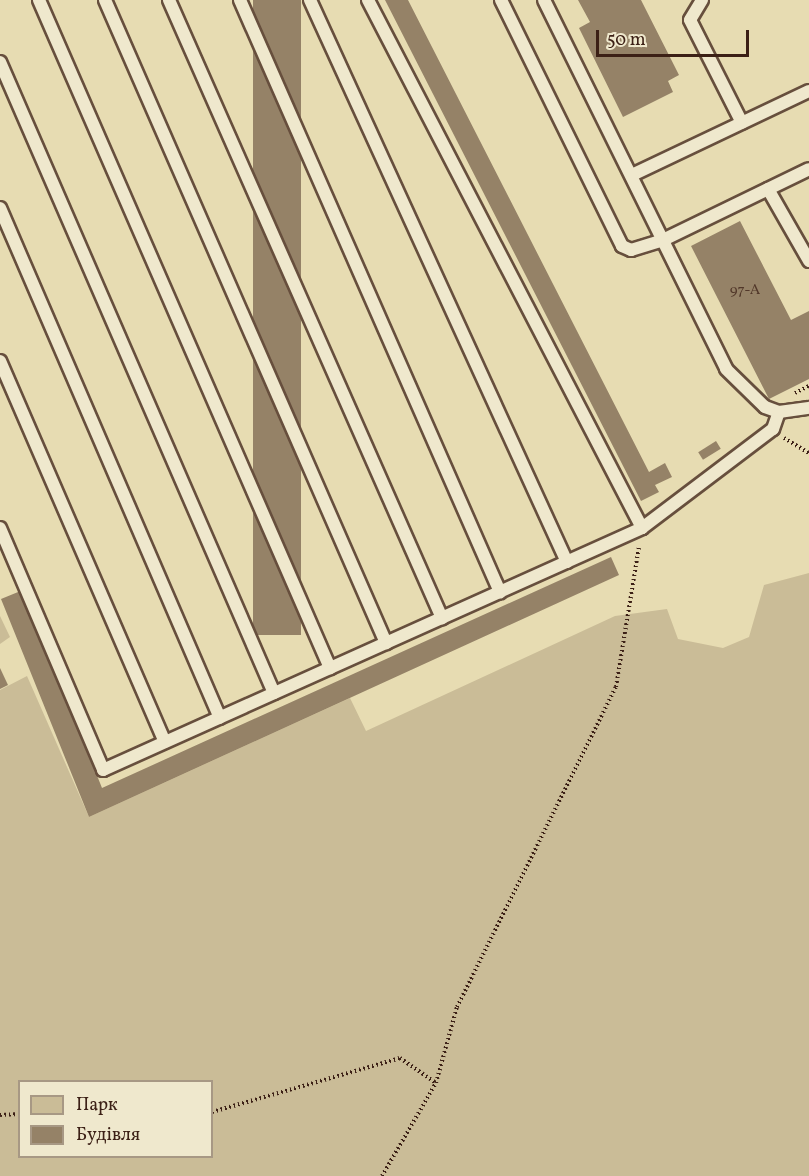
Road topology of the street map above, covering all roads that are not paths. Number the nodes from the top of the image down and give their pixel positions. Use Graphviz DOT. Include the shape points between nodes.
graph roads {
  1 [pos="39,0"];
  2 [pos="105,0"];
  3 [pos="170,0"];
  4 [pos="240,0"];
  5 [pos="310,0"];
  6 [pos="368,0"];
  7 [pos="501,0"];
  8 [pos="544,0"];
  9 [pos="702,0"];
  10 [pos="0,62"];
  11 [pos="809,91"];
  12 [pos="742,123"];
  13 [pos="809,169"];
  14 [pos="632,175"];
  15 [pos="768,189"];
  16 [pos="0,208"];
  17 [pos="663,240"];
  18 [pos="809,261"];
  19 [pos="0,361"];
  20 [pos="809,408"];
  21 [pos="779,412"];
  22 [pos="0,528"];
  23 [pos="642,528"];
  24 [pos="567,562"];
  25 [pos="500,592"];
  26 [pos="442,618"];
  27 [pos="386,643"];
  28 [pos="330,668"];
  29 [pos="274,693"];
  30 [pos="220,718"];
  31 [pos="165,742"];
  1 -- 28 [label="lane"];
  2 -- 27 [label="lane"];
  3 -- 26 [label="lane"];
  4 -- 25 [label="lane"];
  5 -- 24 [label="lane"];
  6 -- 23 [label="lane"];
  7 -- 17 [label="lane" via="622,246 631,250"];
  8 -- 14 [label="lane"];
  9 -- 12 [label="lane" via="690,20"];
  10 -- 29 [label="lane"];
  11 -- 12 [label="lane"];
  12 -- 14 [label="lane"];
  13 -- 15 [label="lane"];
  14 -- 17 [label="lane"];
  15 -- 17 [label="lane"];
  15 -- 18 [label="lane"];
  16 -- 30 [label="lane"];
  17 -- 21 [label="lane" via="726,369 765,407"];
  19 -- 31 [label="lane"];
  20 -- 21 [label="lane"];
  21 -- 23 [label="lane" via="773,429"];
  22 -- 31 [label="lane" via="103,770"];
  23 -- 24 [label="lane"];
  24 -- 25 [label="lane"];
  25 -- 26 [label="lane"];
  26 -- 27 [label="lane"];
  27 -- 28 [label="lane"];
  28 -- 29 [label="lane"];
  29 -- 30 [label="lane"];
  30 -- 31 [label="lane"];
}
